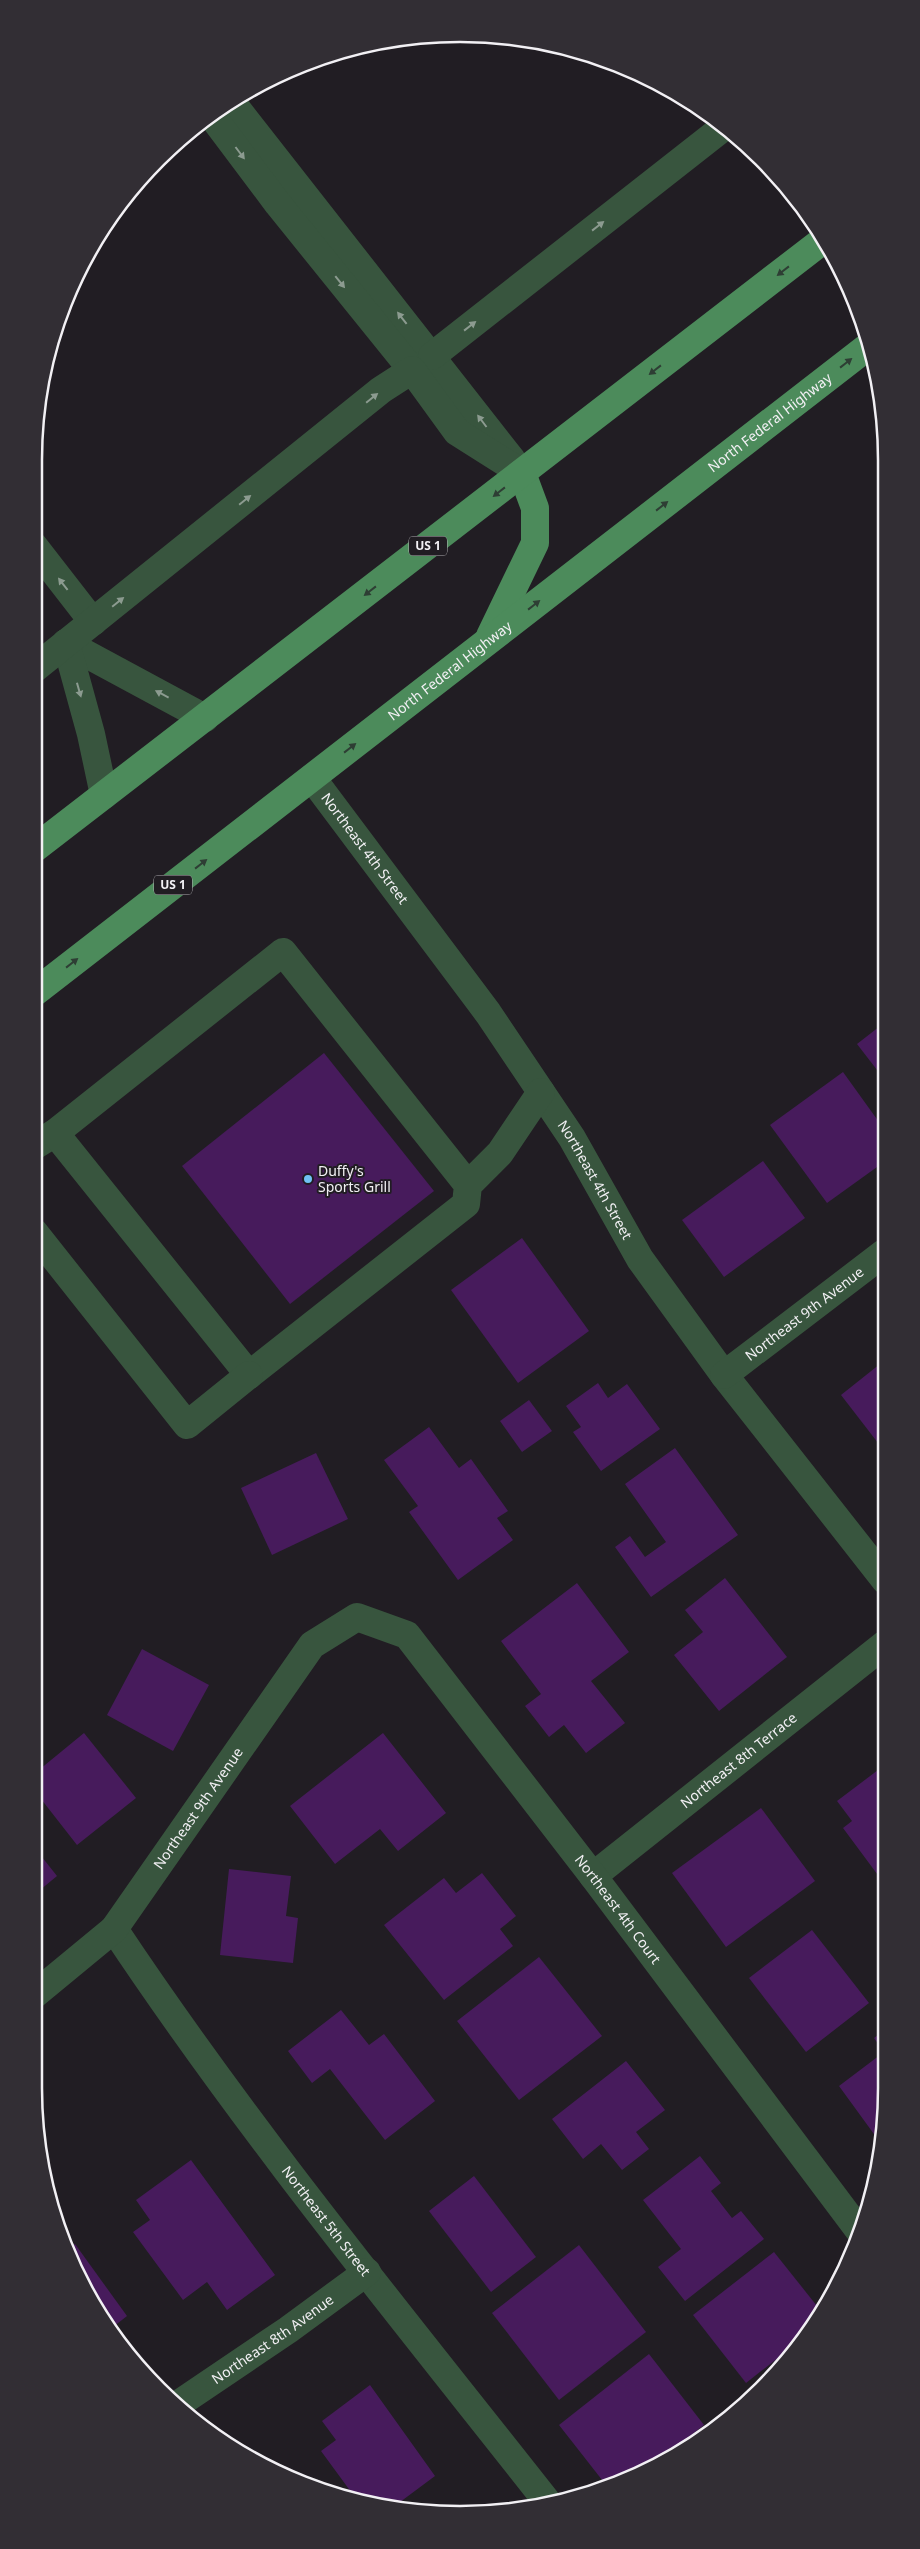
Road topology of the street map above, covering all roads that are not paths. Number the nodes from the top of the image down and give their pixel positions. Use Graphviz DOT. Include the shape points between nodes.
graph roads {
  1 [pos="235,108"];
  2 [pos="216,122"];
  3 [pos="718,132"];
  4 [pos="299,187"];
  5 [pos="278,204"];
  6 [pos="818,244"];
  7 [pos="370,298"];
  8 [pos="863,351"];
  9 [pos="422,363"];
  10 [pos="522,474"];
  11 [pos="42,556"];
  12 [pos="92,622"];
  13 [pos="487,642"];
  14 [pos="66,643"];
  15 [pos="42,662"];
  16 [pos="205,718"];
  17 [pos="312,778"];
  18 [pos="104,795"];
  19 [pos="42,844"];
  20 [pos="42,987"];
  21 [pos="541,1092"];
  22 [pos="44,1139"];
  23 [pos="468,1185"];
  24 [pos="42,1242"];
  25 [pos="878,1258"];
  26 [pos="249,1375"];
  27 [pos="724,1375"];
  28 [pos="878,1571"];
  29 [pos="357,1617"];
  30 [pos="878,1650"];
  31 [pos="593,1876"];
  32 [pos="114,1929"];
  33 [pos="42,1988"];
  34 [pos="854,2225"];
  35 [pos="367,2272"];
  36 [pos="183,2401"];
  37 [pos="544,2497"];
  1 -- 4 [label="street"];
  2 -- 5 [label="street, one-way"];
  9 -- 3 [label="street, one-way"];
  4 -- 5 [label="street"];
  4 -- 7 [label="street"];
  5 -- 7 [label="street, one-way"];
  6 -- 10 [label="main road, US 1, one-way"];
  7 -- 9 [label="street"];
  13 -- 8 [label="main road, North Federal Highway / US 1, one-way"];
  9 -- 10 [label="street" via="457,432"];
  12 -- 9 [label="street, one-way" via="374,396"];
  10 -- 13 [label="main road" via="535,508 535,543"];
  10 -- 16 [label="main road, US 1, one-way"];
  12 -- 11 [label="street, one-way"];
  12 -- 14 [label="street"];
  17 -- 13 [label="main road, North Federal Highway / US 1, one-way"];
  14 -- 15 [label="street"];
  16 -- 14 [label="street, one-way"];
  14 -- 18 [label="street, one-way" via="92,734"];
  16 -- 18 [label="main road, US 1"];
  20 -- 17 [label="main road, North Federal Highway / US 1, one-way"];
  17 -- 21 [label="street, Northeast 4th Street" via="488,1013"];
  18 -- 19 [label="main road, US 1"];
  21 -- 23 [label="street" via="500,1153"];
  21 -- 27 [label="street, Northeast 4th Street" via="572,1138 640,1259"];
  22 -- 23 [label="street" via="283,952"];
  22 -- 26 [label="street"];
  23 -- 26 [label="street" via="466,1204"];
  24 -- 26 [label="street" via="187,1425"];
  25 -- 27 [label="street, Northeast 9th Avenue"];
  27 -- 28 [label="street, Northeast 4th Street"];
  29 -- 31 [label="street, Northeast 4th Court" via="407,1634"];
  29 -- 32 [label="street, Northeast 9th Avenue" via="312,1645"];
  30 -- 31 [label="street, Northeast 8th Terrace"];
  31 -- 34 [label="street, Northeast 4th Court"];
  32 -- 33 [label="street, Northeast 9th Avenue"];
  32 -- 35 [label="street, Northeast 5th Street" via="172,2015"];
  35 -- 36 [label="street, Northeast 8th Avenue"];
  35 -- 37 [label="street, Northeast 5th Street"];
}
